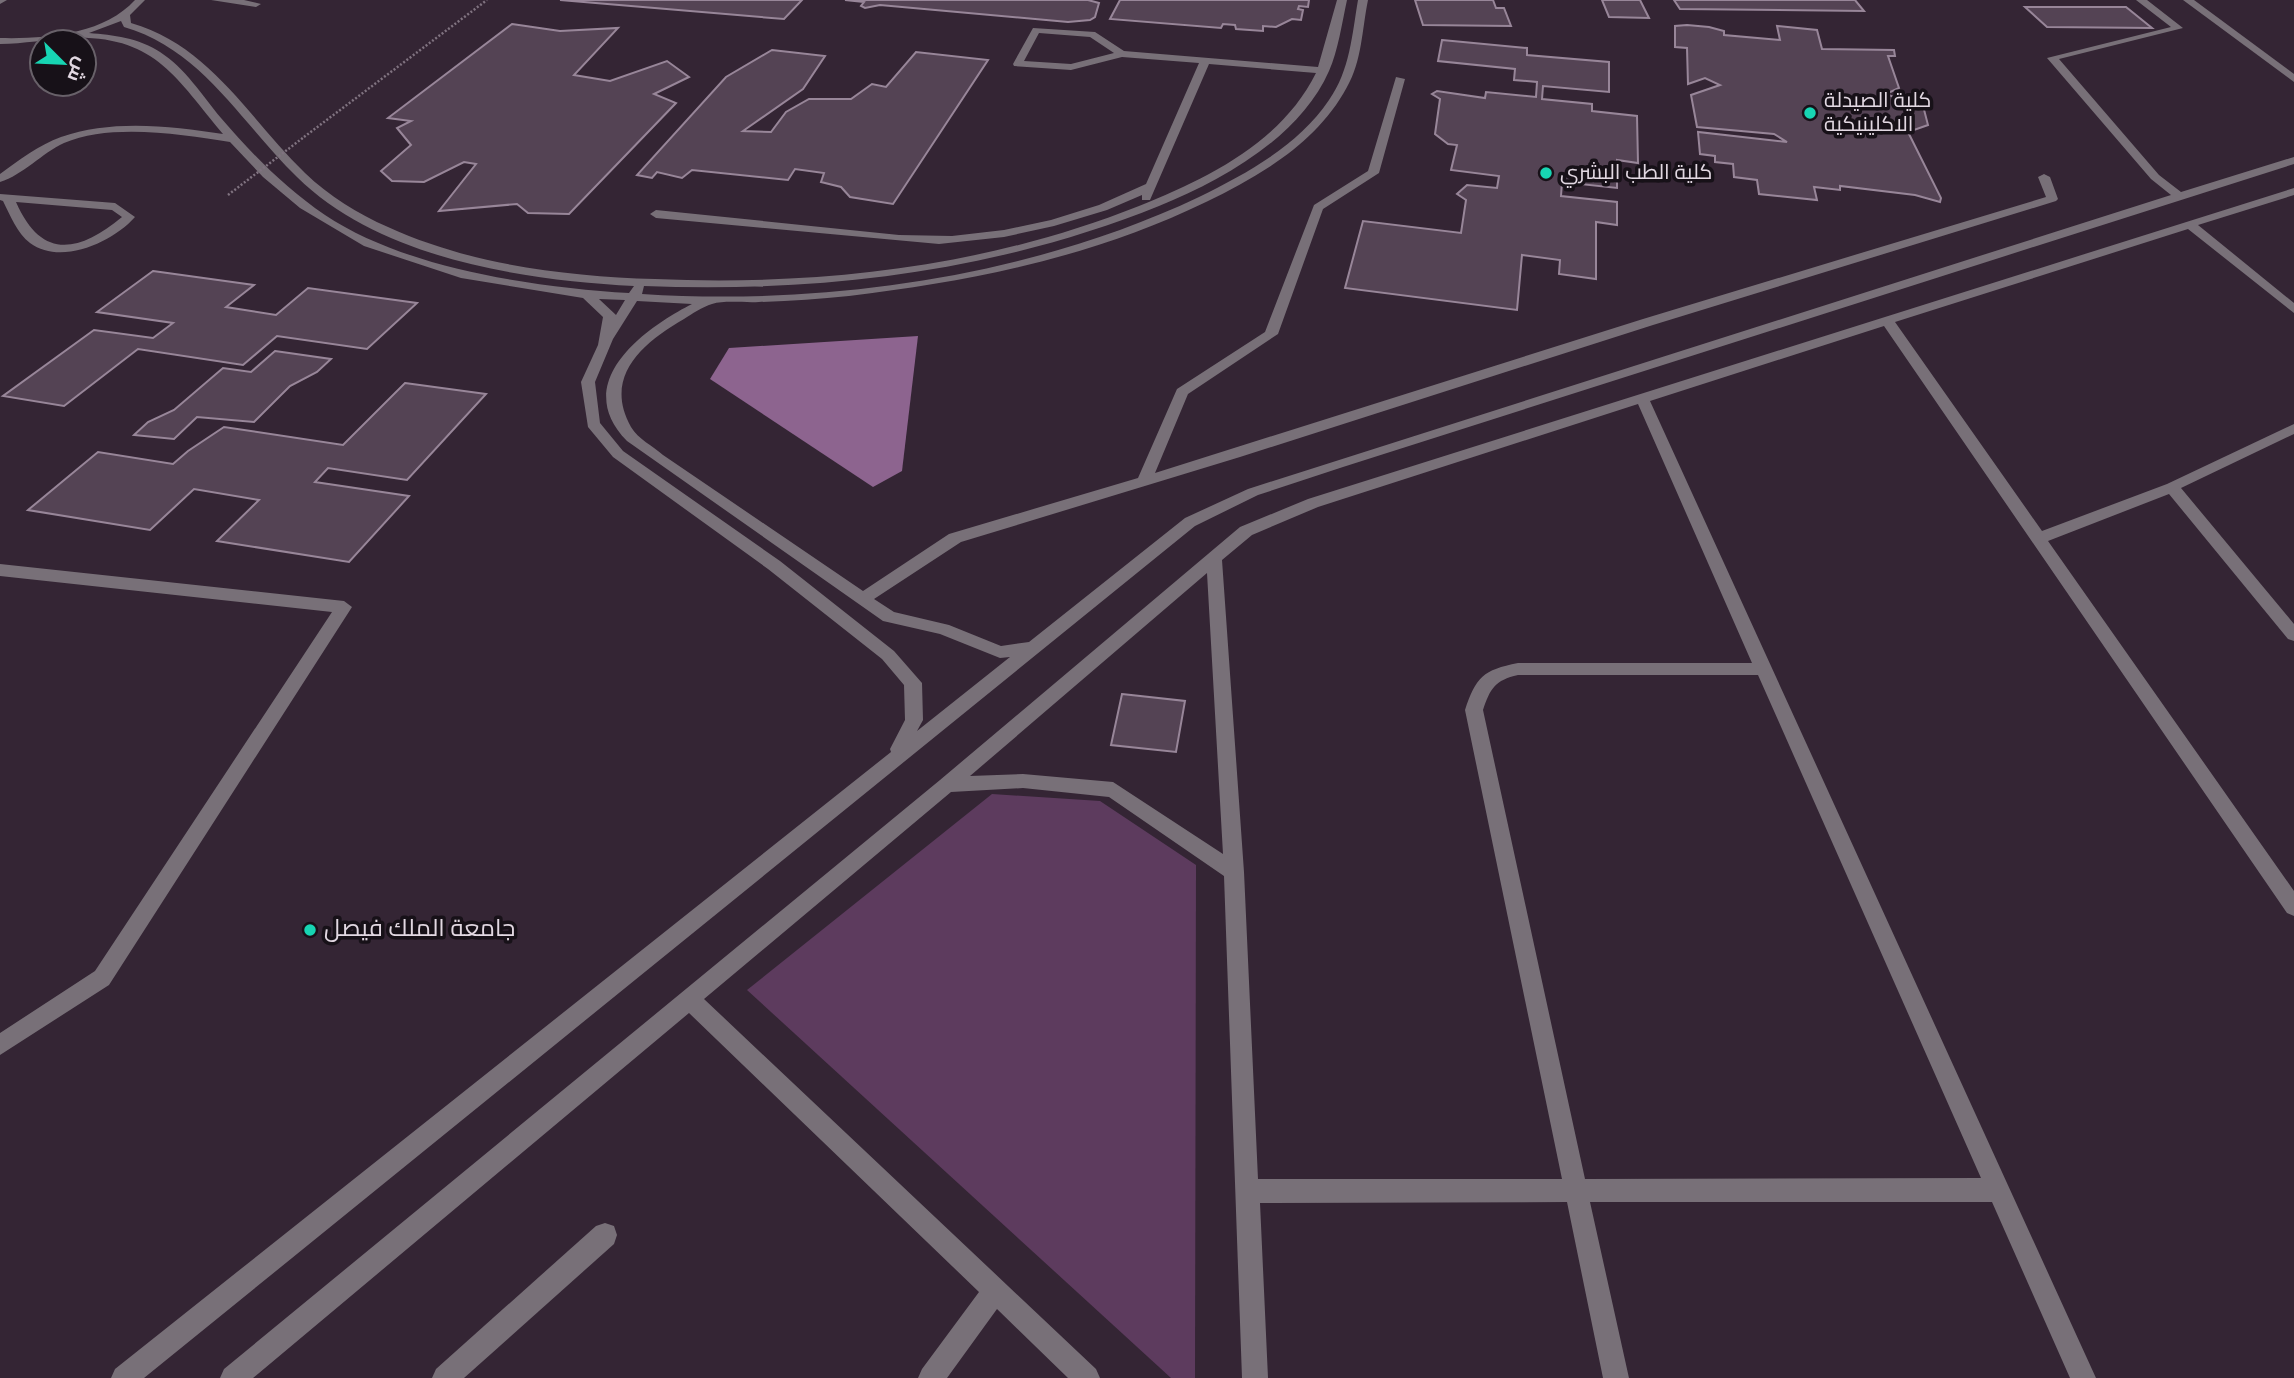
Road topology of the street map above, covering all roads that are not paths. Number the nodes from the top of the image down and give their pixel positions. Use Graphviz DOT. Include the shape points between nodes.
graph roads {
  1 [pos="140,0"];
  2 [pos="216,0"];
  3 [pos="1342,0"];
  4 [pos="1363,0"];
  5 [pos="2141,0"];
  6 [pos="2188,0"];
  7 [pos="256,4"];
  8 [pos="125,15"];
  9 [pos="94,28"];
  10 [pos="98,37"];
  11 [pos="0,41"];
  12 [pos="28,41"];
  13 [pos="28,42"];
  14 [pos="0,52"];
  15 [pos="1122,54"];
  16 [pos="1205,61"];
  17 [pos="1324,71"];
  18 [pos="1400,79"];
  19 [pos="2294,79"];
  20 [pos="234,139"];
  21 [pos="2294,160"];
  22 [pos="2044,177"];
  23 [pos="0,179"];
  24 [pos="1150,187"];
  25 [pos="2294,191"];
  26 [pos="2179,196"];
  27 [pos="4,198"];
  28 [pos="1140,211"];
  29 [pos="656,214"];
  30 [pos="2189,224"];
  31 [pos="642,282"];
  32 [pos="679,284"];
  33 [pos="584,293"];
  34 [pos="633,297"];
  35 [pos="668,299"];
  36 [pos="713,299"];
  37 [pos="2294,309"];
  38 [pos="1887,320"];
  39 [pos="606,341"];
  40 [pos="643,341"];
  41 [pos="1642,398"];
  42 [pos="2294,428"];
  43 [pos="1144,481"];
  44 [pos="2172,487"];
  45 [pos="2037,539"];
  46 [pos="1214,557"];
  47 [pos="0,570"];
  48 [pos="862,599"];
  49 [pos="2294,635"];
  50 [pos="1031,648"];
  51 [pos="1764,669"];
  52 [pos="894,758"];
  53 [pos="947,785"];
  54 [pos="1234,872"];
  55 [pos="2294,908"];
  56 [pos="689,999"];
  57 [pos="0,1045"];
  58 [pos="1576,1190"];
  59 [pos="1998,1190"];
  60 [pos="1246,1191"];
  61 [pos="605,1236"];
  62 [pos="995,1291"];
  63 [pos="124,1378"];
  64 [pos="233,1378"];
  65 [pos="445,1378"];
  66 [pos="932,1378"];
  67 [pos="1087,1378"];
  68 [pos="1255,1378"];
  69 [pos="1616,1378"];
  70 [pos="2083,1378"];
  1 -- 8 [label="street"];
  2 -- 7 [label="street"];
  3 -- 17 [label="street"];
  4 -- 36 [label="street" via="1343,87 1322,116 1264,167 1210,199 1094,246 949,279 813,297"];
  5 -- 26 [label="street" via="2178,28 2052,58 2155,177"];
  6 -- 19 [label="street"];
  8 -- 9 [label="street"];
  8 -- 31 [label="street" via="127,25 177,46 200,64 303,177 384,229 412,241 512,267"];
  10 -- 20 [label="street" via="121,39 156,54"];
  11 -- 12 [label="street"];
  13 -- 14 [label="street"];
  15 -- 15 [label="street" via="1093,34 1036,30 1018,64 1071,68"];
  15 -- 16 [label="street"];
  16 -- 17 [label="street"];
  16 -- 24 [label="street"];
  17 -- 28 [label="street" via="1273,136 1201,182"];
  18 -- 43 [label="street" via="1373,173 1318,207 1270,334 1182,392"];
  20 -- 23 [label="street" via="173,132 102,132 65,140"];
  20 -- 33 [label="street" via="304,208 368,243 442,269"];
  21 -- 26 [label="street"];
  22 -- 43 [label="street" via="2052,199"];
  24 -- 28 [label="street"];
  24 -- 29 [label="street" via="1109,207 1069,219 950,240"];
  25 -- 30 [label="street"];
  26 -- 50 [label="street" via="1253,492 1190,522"];
  27 -- 27 [label="street" via="116,207 129,217 116,230 86,245 62,249 36,243"];
  28 -- 32 [label="street" via="1010,251 868,277"];
  30 -- 37 [label="street"];
  30 -- 38 [label="street"];
  31 -- 32 [label="street"];
  31 -- 34 [label="street"];
  32 -- 35 [label="street"];
  33 -- 34 [label="street"];
  33 -- 39 [label="street" via="610,316"];
  34 -- 35 [label="street"];
  34 -- 39 [label="street"];
  35 -- 36 [label="street"];
  35 -- 40 [label="street"];
  36 -- 40 [label="street" via="670,320"];
  38 -- 41 [label="street"];
  38 -- 45 [label="street"];
  39 -- 52 [label="street" via="588,382 593,424 618,454 774,565 888,655 913,682 914,720"];
  40 -- 48 [label="street" via="621,365 612,394 626,431"];
  41 -- 46 [label="street" via="1313,503 1246,531"];
  41 -- 51 [label="street"];
  42 -- 44 [label="street"];
  43 -- 48 [label="street" via="956,538"];
  44 -- 45 [label="street"];
  44 -- 49 [label="street"];
  45 -- 55 [label="street"];
  46 -- 53 [label="street"];
  46 -- 54 [label="street"];
  47 -- 57 [label="street" via="344,607 102,978"];
  48 -- 50 [label="street" via="888,617 943,629 1000,652"];
  50 -- 52 [label="street"];
  51 -- 58 [label="street" via="1518,669 1493,674 1481,688 1474,710"];
  51 -- 59 [label="street"];
  52 -- 63 [label="street"];
  53 -- 54 [label="street" via="1023,781 1113,790"];
  53 -- 56 [label="street"];
  54 -- 60 [label="street"];
  56 -- 62 [label="street"];
  56 -- 64 [label="street"];
  58 -- 59 [label="street"];
  58 -- 60 [label="street"];
  58 -- 69 [label="street"];
  59 -- 70 [label="street"];
  60 -- 68 [label="street"];
  61 -- 65 [label="street"];
  62 -- 66 [label="street"];
  62 -- 67 [label="street"];
}
